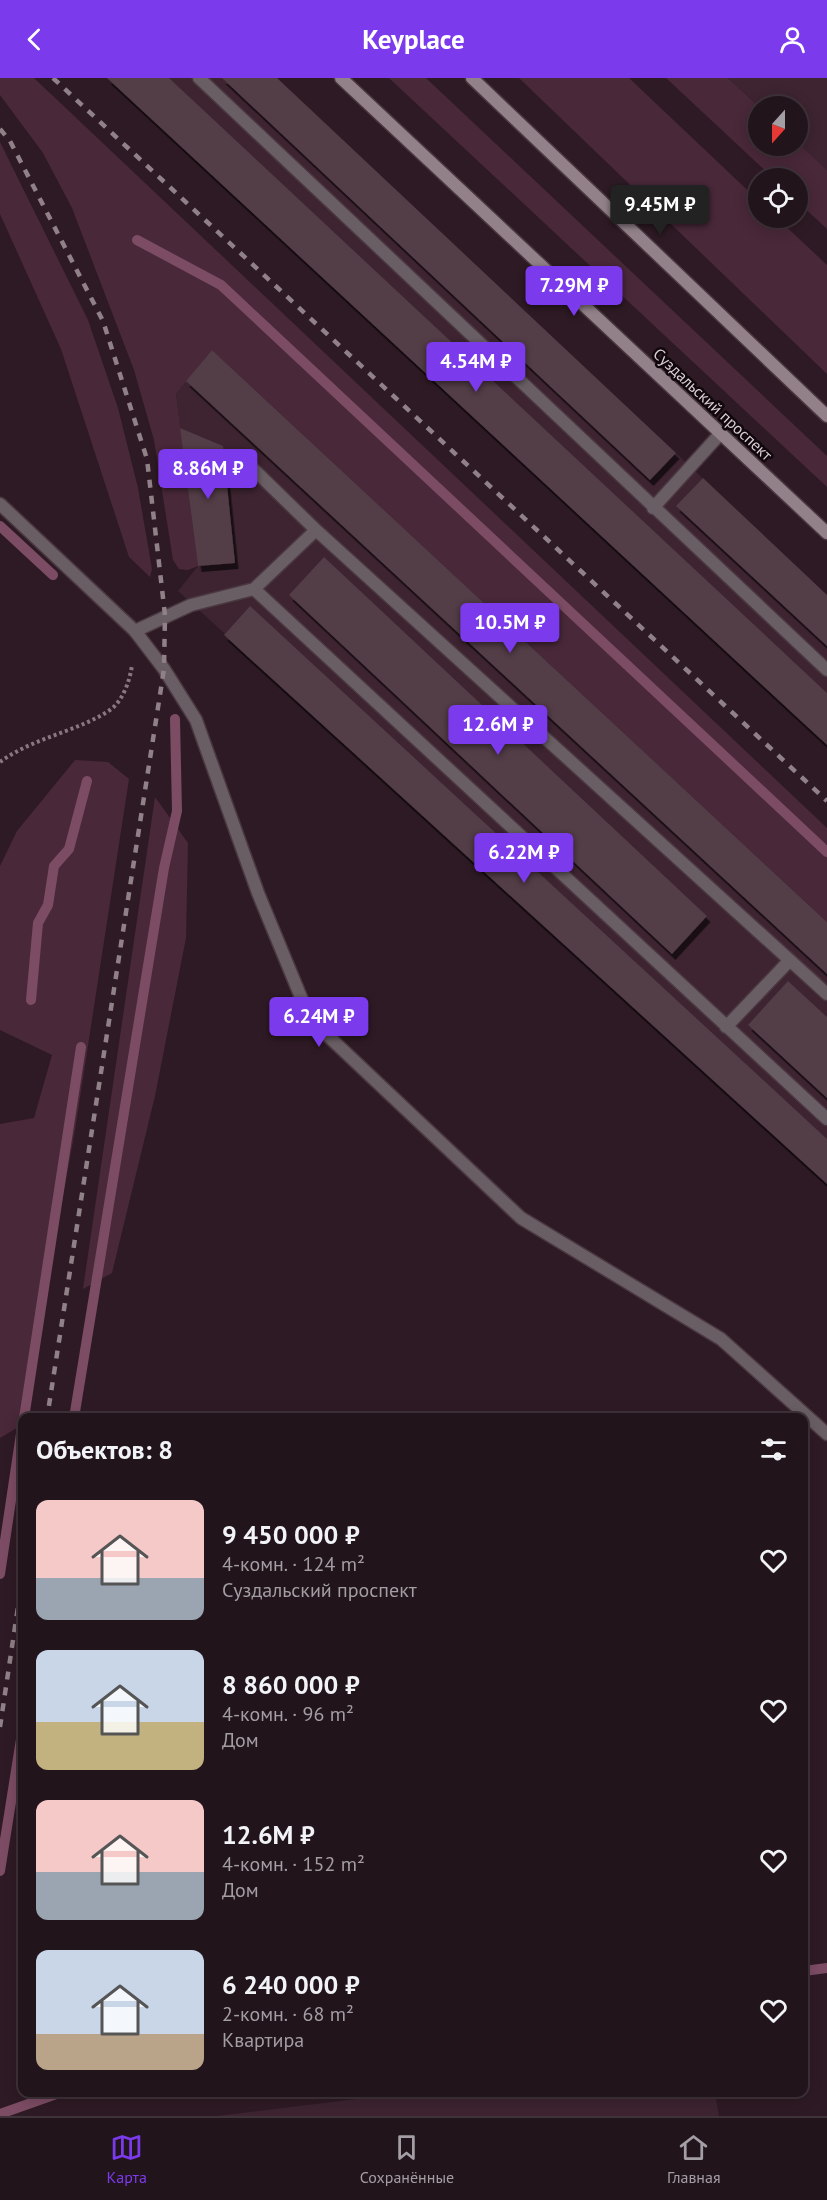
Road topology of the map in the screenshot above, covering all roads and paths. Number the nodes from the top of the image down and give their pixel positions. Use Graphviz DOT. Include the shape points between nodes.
graph roads {
  1 [pos="199,78"];
  2 [pos="341,78"];
  3 [pos="472,78"];
  4 [pos="827,416"];
  5 [pos="720,434"];
  6 [pos="242,458"];
  7 [pos="0,504"];
  8 [pos="653,508"];
  9 [pos="316,530"];
  10 [pos="827,533"];
  11 [pos="254,589"];
  12 [pos="135,632"];
  13 [pos="827,670"];
  14 [pos="0,762"];
  15 [pos="790,960"];
  16 [pos="827,994"];
  17 [pos="726,1027"];
  18 [pos="827,1119"];
  19 [pos="804,1413"];
  20 [pos="808,1417"];
  21 [pos="827,1434"];
  1 -- 8 [label="street"];
  2 -- 5 [label="main road, Суздальский проспект"];
  3 -- 4 [label="main road"];
  5 -- 8 [label="street"];
  5 -- 10 [label="main road, Суздальский проспект"];
  6 -- 9 [label="street"];
  7 -- 12 [label="street"];
  8 -- 13 [label="street"];
  9 -- 11 [label="street"];
  9 -- 15 [label="street"];
  11 -- 12 [label="street" via="191,605"];
  11 -- 17 [label="street"];
  12 -- 14 [label="path" via="130,681 111,709 19,748"];
  12 -- 19 [label="street" via="196,720 258,893 310,1019 521,1218 721,1339"];
  15 -- 16 [label="street"];
  15 -- 17 [label="street"];
  17 -- 18 [label="street"];
  20 -- 21 [label="street"];
}
